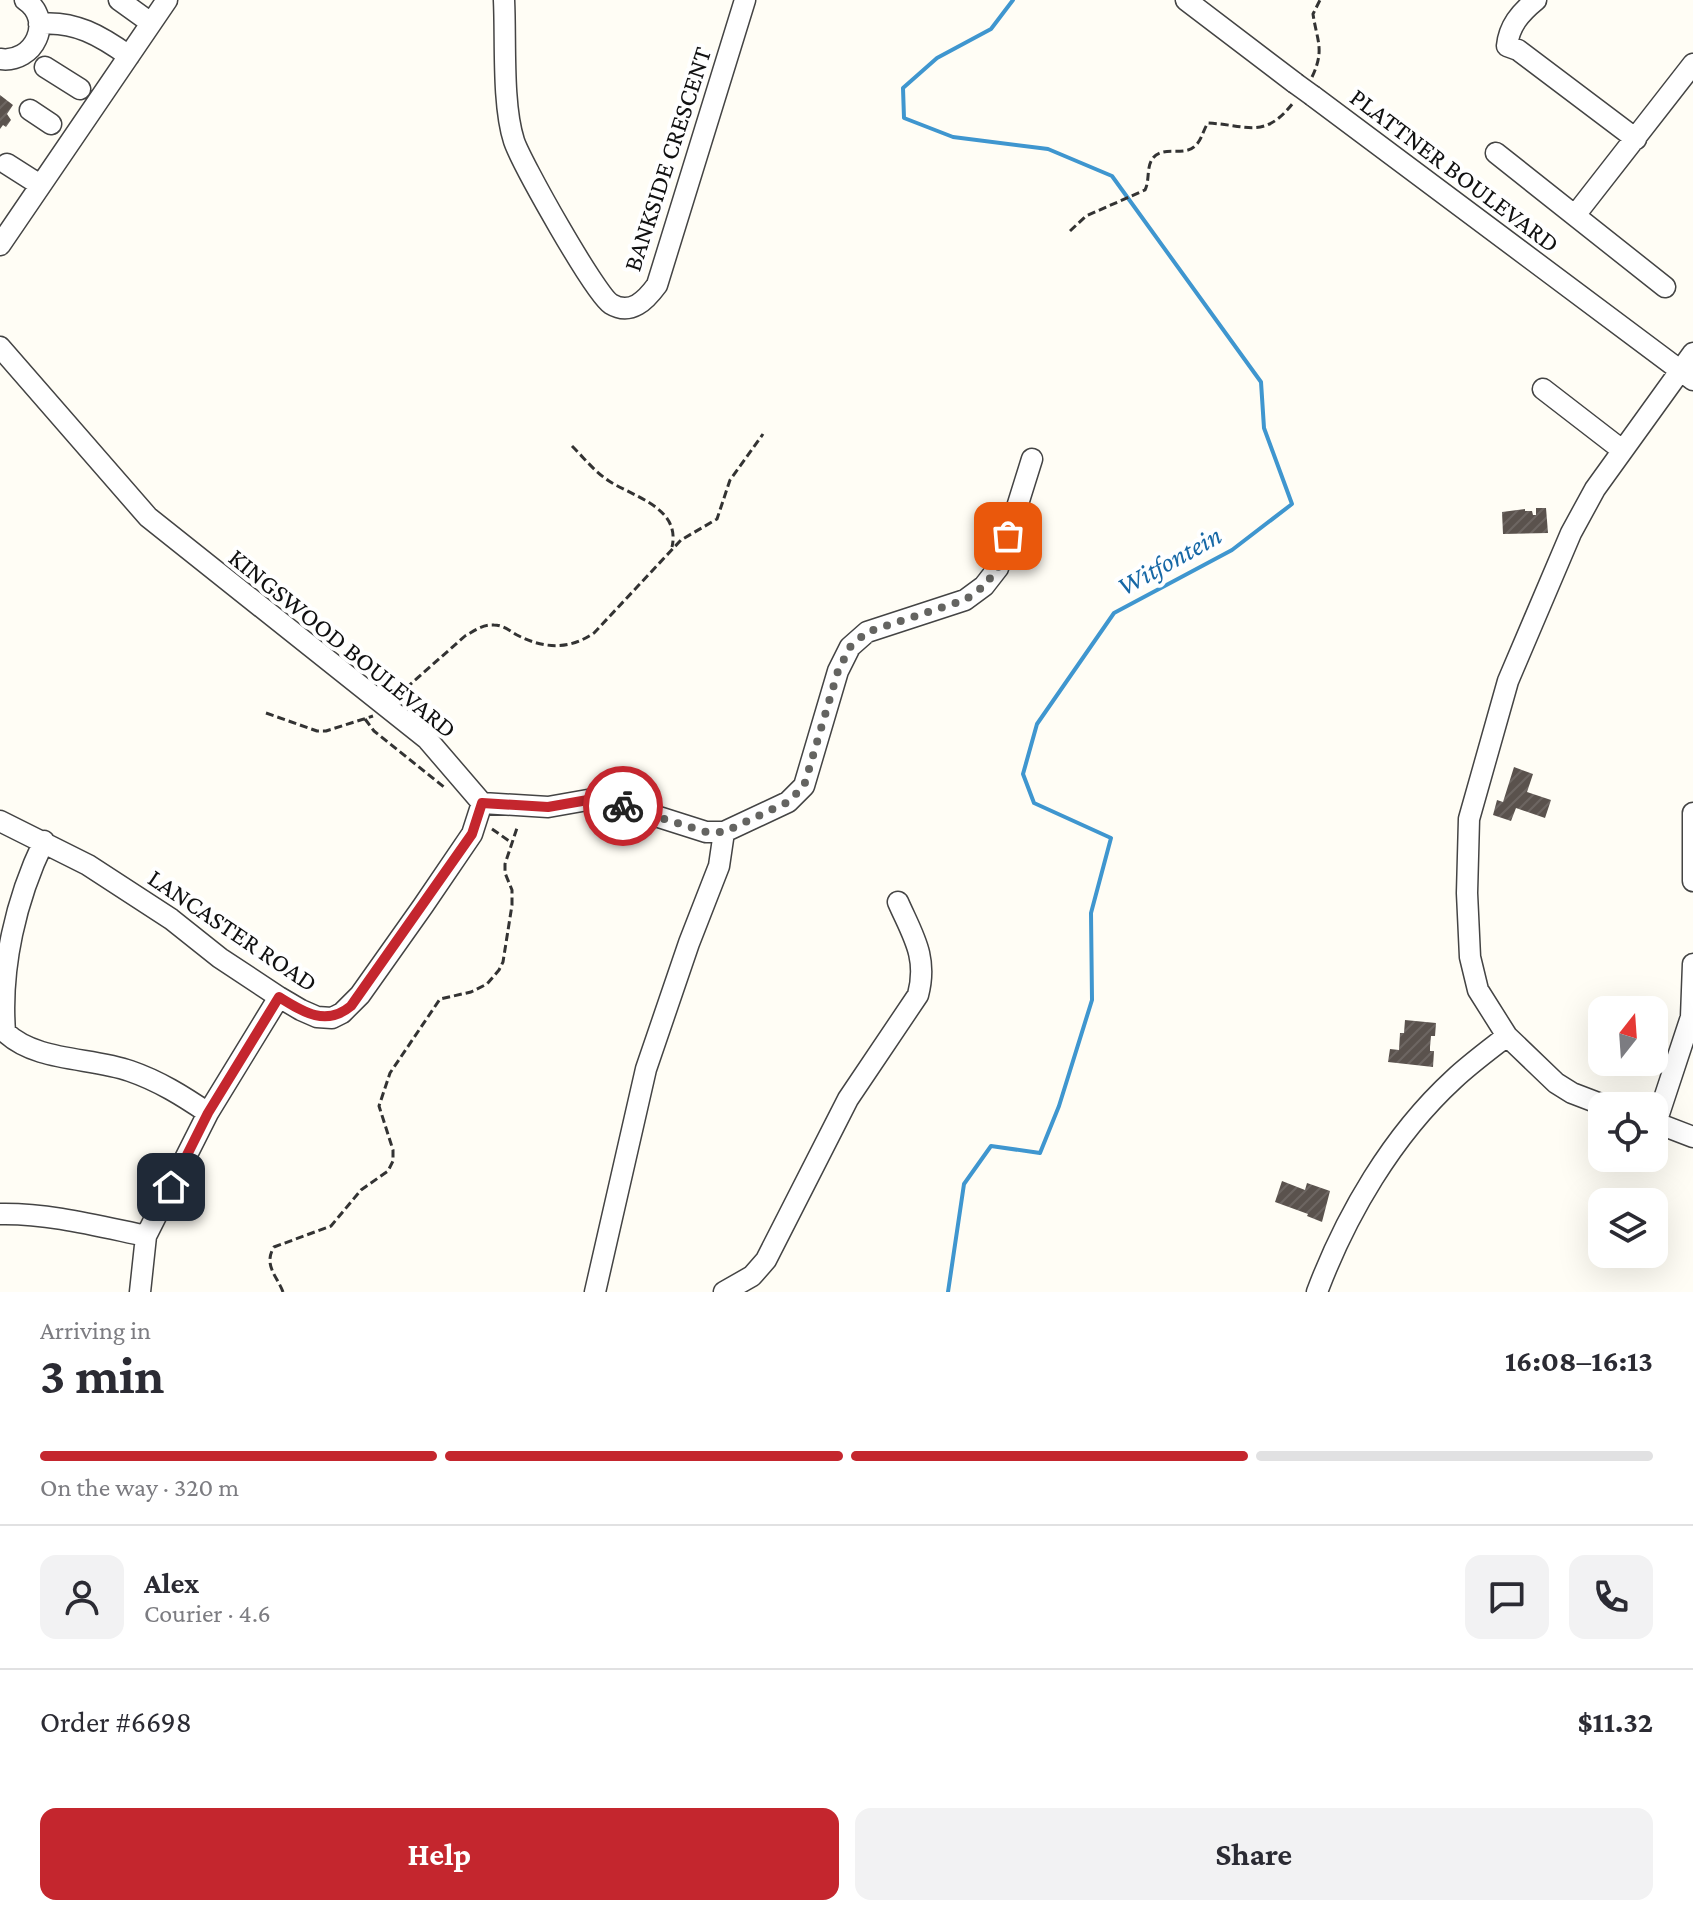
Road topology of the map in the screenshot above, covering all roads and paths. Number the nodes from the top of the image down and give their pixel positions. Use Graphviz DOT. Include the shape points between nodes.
graph roads {
  1 [pos="25,0"];
  2 [pos="119,0"];
  3 [pos="167,0"];
  4 [pos="504,0"];
  5 [pos="745,0"];
  6 [pos="1186,0"];
  7 [pos="1320,0"];
  8 [pos="1536,0"];
  9 [pos="151,23"];
  10 [pos="39,24"];
  11 [pos="129,56"];
  12 [pos="0,59"];
  13 [pos="1693,64"];
  14 [pos="45,67"];
  15 [pos="80,89"];
  16 [pos="1303,90"];
  17 [pos="30,110"];
  18 [pos="51,124"];
  19 [pos="1636,139"];
  20 [pos="1496,153"];
  21 [pos="7,164"];
  22 [pos="40,185"];
  23 [pos="1576,214"];
  24 [pos="1070,231"];
  25 [pos="0,245"];
  26 [pos="1665,287"];
  27 [pos="0,347"];
  28 [pos="1693,353"];
  29 [pos="1686,375"];
  30 [pos="1543,389"];
  31 [pos="763,434"];
  32 [pos="572,446"];
  33 [pos="1622,450"];
  34 [pos="1032,459"];
  35 [pos="671,551"];
  36 [pos="386,706"];
  37 [pos="266,713"];
  38 [pos="365,719"];
  39 [pos="452,793"];
  40 [pos="480,810"];
  41 [pos="1693,813"];
  42 [pos="0,821"];
  43 [pos="517,828"];
  44 [pos="724,832"];
  45 [pos="44,841"];
  46 [pos="512,843"];
  47 [pos="1693,881"];
  48 [pos="898,902"];
  49 [pos="1693,964"];
  50 [pos="279,997"];
  51 [pos="1507,1036"];
  52 [pos="1666,1092"];
  53 [pos="1588,1099"];
  54 [pos="208,1113"];
  55 [pos="1668,1128"];
  56 [pos="1693,1137"];
  57 [pos="0,1214"];
  58 [pos="146,1236"];
  59 [pos="140,1292"];
  60 [pos="283,1292"];
  61 [pos="595,1292"];
  62 [pos="724,1292"];
  63 [pos="1317,1292"];
  1 -- 10 [label="street"];
  2 -- 9 [label="street"];
  3 -- 9 [label="street"];
  4 -- 5 [label="street, BANKSIDE CRESCENT" via="514,140 595,286 609,303 623,308 644,302 657,285"];
  6 -- 16 [label="street, PLATTNER BOULEVARD"];
  7 -- 16 [label="path" via="1313,14 1319,61"];
  8 -- 19 [label="street" via="1512,25 1507,46"];
  9 -- 11 [label="street"];
  10 -- 11 [label="street" via="81,28"];
  10 -- 12 [label="street" via="35,45 24,56"];
  11 -- 22 [label="street"];
  13 -- 19 [label="street"];
  14 -- 15 [label="street"];
  16 -- 24 [label="path" via="1272,125 1253,129 1208,123 1195,147 1158,154 1149,164 1145,190 1086,216"];
  16 -- 29 [label="street, PLATTNER BOULEVARD"];
  17 -- 18 [label="street"];
  19 -- 23 [label="street"];
  20 -- 23 [label="street"];
  21 -- 22 [label="street"];
  22 -- 25 [label="street"];
  23 -- 26 [label="street"];
  27 -- 36 [label="street, KINGSWOOD BOULEVARD" via="148,517"];
  28 -- 29 [label="street"];
  29 -- 33 [label="street"];
  30 -- 33 [label="street"];
  31 -- 35 [label="path" via="730,480 717,519"];
  32 -- 35 [label="path" via="609,481 666,516 672,526"];
  33 -- 51 [label="street" via="1571,533 1524,639 1469,819 1470,957 1478,990"];
  34 -- 44 [label="street" via="998,568 984,586 965,600 867,632 850,647 804,786 788,802"];
  35 -- 36 [label="path" via="582,641 544,645 496,625 478,628"];
  36 -- 38 [label="path"];
  36 -- 40 [label="street, KINGSWOOD BOULEVARD" via="427,739"];
  37 -- 38 [label="path" via="317,731"];
  38 -- 39 [label="path"];
  40 -- 44 [label="street" via="599,798 706,832"];
  40 -- 46 [label="path"];
  40 -- 50 [label="street, LANCASTER ROAD" via="472,834 351,1006 332,1018 317,1017"];
  41 -- 47 [label="street"];
  42 -- 45 [label="street, LANCASTER ROAD"];
  43 -- 46 [label="path"];
  44 -- 61 [label="street" via="719,866 646,1069"];
  45 -- 50 [label="street, LANCASTER ROAD" via="171,919"];
  45 -- 54 [label="street" via="15,908 4,969 5,1032 40,1051 128,1070 170,1088"];
  46 -- 60 [label="path" via="505,873 512,905 499,970 487,984 447,996 433,1007 390,1073 381,1098 393,1161 388,1171 361,1190 331,1226 274,1247 270,1269"];
  48 -- 62 [label="street" via="923,958 918,995 848,1099 766,1260 752,1276"];
  49 -- 52 [label="street" via="1691,1017"];
  50 -- 54 [label="street"];
  51 -- 53 [label="street" via="1556,1083"];
  51 -- 63 [label="street" via="1453,1080 1387,1157 1346,1224"];
  54 -- 58 [label="street"];
  55 -- 56 [label="street"];
  57 -- 58 [label="street" via="75,1221"];
  58 -- 59 [label="street"];
}
